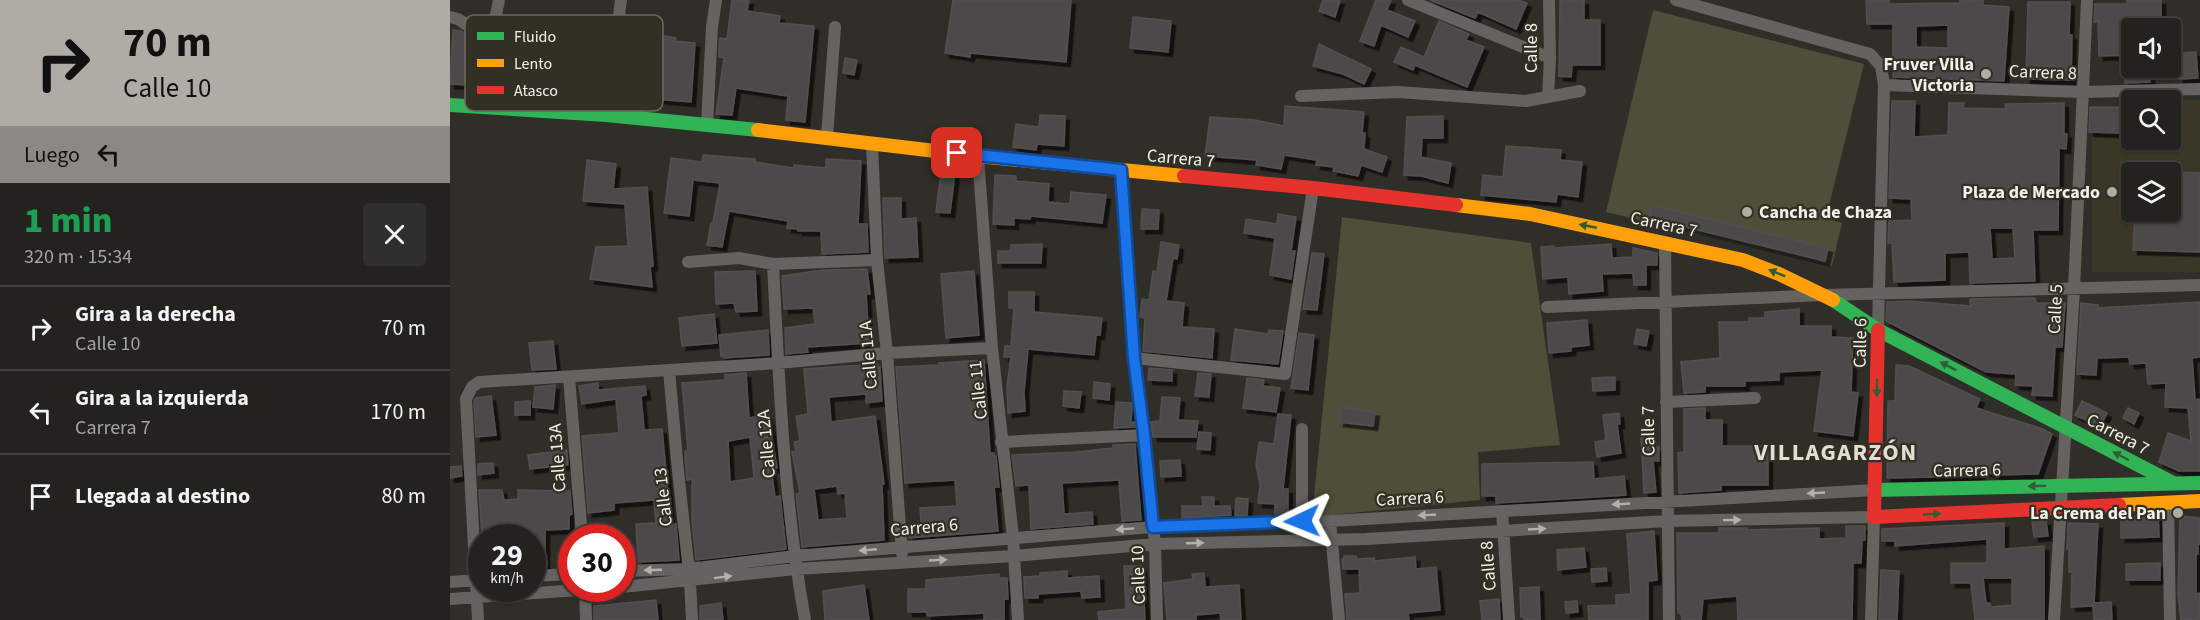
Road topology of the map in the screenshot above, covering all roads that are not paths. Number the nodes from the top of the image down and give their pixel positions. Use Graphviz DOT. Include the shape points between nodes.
graph roads {
  1 [pos="499,0"];
  2 [pos="621,0"];
  3 [pos="716,0"];
  4 [pos="1408,0"];
  5 [pos="1549,0"];
  6 [pos="1676,0"];
  7 [pos="2087,0"];
  8 [pos="496,15"];
  9 [pos="619,15"];
  10 [pos="450,17"];
  11 [pos="465,24"];
  12 [pos="835,27"];
  13 [pos="1550,58"];
  14 [pos="1884,85"];
  15 [pos="2200,89"];
  16 [pos="1580,91"];
  17 [pos="2083,92"];
  18 [pos="1301,96"];
  19 [pos="1548,97"];
  20 [pos="450,105"];
  21 [pos="465,106"];
  22 [pos="549,111"];
  23 [pos="607,111"];
  24 [pos="606,115"];
  25 [pos="707,125"];
  26 [pos="827,137"];
  27 [pos="872,144"];
  28 [pos="978,156"];
  29 [pos="1121,170"];
  30 [pos="1313,188"];
  31 [pos="1665,242"];
  32 [pos="877,260"];
  33 [pos="688,262"];
  34 [pos="773,264"];
  35 [pos="2200,285"];
  36 [pos="2074,289"];
  37 [pos="1879,295"];
  38 [pos="1825,296"];
  39 [pos="1665,302"];
  40 [pos="1547,307"];
  41 [pos="1878,330"];
  42 [pos="992,348"];
  43 [pos="887,353"];
  44 [pos="1134,358"];
  45 [pos="778,363"];
  46 [pos="669,370"];
  47 [pos="569,377"];
  48 [pos="1755,398"];
  49 [pos="1666,402"];
  50 [pos="2066,427"];
  51 [pos="1302,429"];
  52 [pos="1144,435"];
  53 [pos="1002,442"];
  54 [pos="2173,483"];
  55 [pos="2200,483"];
  56 [pos="2063,486"];
  57 [pos="1874,490"];
  58 [pos="2200,501"];
  59 [pos="1667,502"];
  60 [pos="2168,502"];
  61 [pos="2061,507"];
  62 [pos="1502,511"];
  63 [pos="1874,517"];
  64 [pos="1330,520"];
  65 [pos="1302,521"];
  66 [pos="1667,521"];
  67 [pos="474,524"];
  68 [pos="581,524"];
  69 [pos="1153,527"];
  70 [pos="1504,530"];
  71 [pos="1013,537"];
  72 [pos="1332,539"];
  73 [pos="1155,544"];
  74 [pos="901,547"];
  75 [pos="1014,556"];
  76 [pos="795,562"];
  77 [pos="904,562"];
  78 [pos="636,573"];
  79 [pos="689,575"];
  80 [pos="468,581"];
  81 [pos="450,582"];
  82 [pos="636,584"];
  83 [pos="468,598"];
  84 [pos="450,599"];
  85 [pos="476,602"];
  86 [pos="585,602"];
  87 [pos="478,620"];
  88 [pos="586,620"];
  89 [pos="692,620"];
  90 [pos="805,620"];
  91 [pos="1018,620"];
  92 [pos="1157,620"];
  93 [pos="1338,620"];
  94 [pos="1509,620"];
  95 [pos="1668,620"];
  96 [pos="1871,620"];
  97 [pos="2054,620"];
  98 [pos="2170,620"];
  1 -- 8 [label="street"];
  2 -- 9 [label="street"];
  3 -- 25 [label="street"];
  4 -- 13 [label="street"];
  5 -- 13 [label="street, Calle 8"];
  6 -- 14 [label="street, Calle 6" via="1870,54 1881,66"];
  7 -- 17 [label="street, Calle 5"];
  10 -- 11 [label="street"];
  12 -- 26 [label="street"];
  13 -- 19 [label="street, Calle 8"];
  14 -- 17 [label="street, Carrera 8"];
  14 -- 37 [label="street, Calle 6"];
  15 -- 17 [label="street, Carrera 8"];
  16 -- 19 [label="street"];
  17 -- 36 [label="street, Calle 5"];
  18 -- 19 [label="street" via="1398,92 1526,101"];
  20 -- 21 [label="main road, Carrera 7"];
  22 -- 24 [label="main road, Carrera 7"];
  23 -- 24 [label="street"];
  24 -- 25 [label="main road, Carrera 7"];
  25 -- 26 [label="main road, Carrera 7"];
  26 -- 27 [label="main road, Carrera 7"];
  27 -- 28 [label="main road, Carrera 7"];
  27 -- 32 [label="street, Calle 11A"];
  28 -- 29 [label="main road, Carrera 7"];
  28 -- 42 [label="street, Calle 11"];
  29 -- 30 [label="main road, Carrera 7"];
  29 -- 44 [label="street, Calle 10"];
  31 -- 30 [label="main road, Carrera 7, one-way" via="1530,214"];
  30 -- 44 [label="street" via="1285,374"];
  38 -- 31 [label="main road, Carrera 7, one-way" via="1743,260"];
  31 -- 39 [label="street, Calle 7"];
  32 -- 34 [label="street"];
  32 -- 43 [label="street, Calle 11A"];
  33 -- 34 [label="street" via="740,258"];
  34 -- 45 [label="street, Calle 12A"];
  35 -- 36 [label="street, Carrera 7"];
  36 -- 37 [label="street, Carrera 7"];
  36 -- 50 [label="street, Calle 5"];
  37 -- 38 [label="street, Carrera 7"];
  37 -- 41 [label="street, Calle 6"];
  38 -- 39 [label="street, Carrera 7"];
  38 -- 41 [label="main road, Carrera 7"];
  39 -- 40 [label="street, Carrera 7"];
  39 -- 49 [label="street, Calle 7"];
  50 -- 41 [label="main road, Carrera 7, one-way"];
  41 -- 57 [label="main road, Calle 6, one-way"];
  42 -- 43 [label="street"];
  42 -- 53 [label="street, Calle 11"];
  43 -- 45 [label="street"];
  43 -- 74 [label="street, Calle 11A"];
  44 -- 52 [label="street, Calle 10"];
  45 -- 46 [label="street"];
  45 -- 76 [label="street, Calle 12A"];
  46 -- 47 [label="street"];
  46 -- 79 [label="street, Calle 13"];
  47 -- 67 [label="street" via="479,382 472,387 466,399"];
  47 -- 68 [label="street, Calle 13A"];
  48 -- 49 [label="street"];
  49 -- 59 [label="street, Calle 7"];
  54 -- 50 [label="main road, Carrera 7, one-way"];
  50 -- 56 [label="street, Calle 5"];
  51 -- 65 [label="street"];
  52 -- 53 [label="street"];
  52 -- 69 [label="street, Calle 10"];
  53 -- 71 [label="street, Calle 11"];
  54 -- 55 [label="main road, Carrera 6"];
  54 -- 56 [label="main road, Carrera 6"];
  56 -- 57 [label="main road, Carrera 6, one-way"];
  56 -- 61 [label="street, Calle 5"];
  57 -- 59 [label="street, Carrera 6, one-way"];
  57 -- 63 [label="main road, Calle 6"];
  58 -- 60 [label="main road, Carrera 6"];
  59 -- 62 [label="street, Carrera 6, one-way"];
  59 -- 66 [label="street, Calle 7"];
  60 -- 61 [label="main road, Carrera 6"];
  60 -- 98 [label="street"];
  63 -- 61 [label="main road, Carrera 6, one-way"];
  61 -- 97 [label="street, Calle 5"];
  62 -- 64 [label="street, Carrera 6, one-way"];
  62 -- 70 [label="street, Calle 8"];
  66 -- 63 [label="street, Carrera 6, one-way"];
  63 -- 96 [label="street, Calle 6"];
  64 -- 65 [label="street, Carrera 6"];
  64 -- 72 [label="street"];
  65 -- 69 [label="street, Carrera 6"];
  70 -- 66 [label="street, Carrera 6, one-way"];
  66 -- 95 [label="street, Calle 7"];
  69 -- 71 [label="street, Carrera 6, one-way"];
  69 -- 73 [label="street, Calle 10"];
  70 -- 72 [label="street, Carrera 6"];
  70 -- 94 [label="street, Calle 8"];
  71 -- 74 [label="street, Carrera 6"];
  71 -- 75 [label="street, Calle 11"];
  73 -- 72 [label="street, Carrera 6, one-way"];
  72 -- 93 [label="street"];
  73 -- 75 [label="street, Carrera 6"];
  73 -- 92 [label="street, Calle 10"];
  74 -- 76 [label="street, Carrera 6, one-way"];
  74 -- 77 [label="street, Calle 11A"];
  77 -- 75 [label="street, Carrera 6, one-way"];
  75 -- 91 [label="street, Calle 11"];
  76 -- 77 [label="street, Carrera 6"];
  76 -- 79 [label="street, Carrera 6"];
  76 -- 90 [label="street, Calle 12A"];
  79 -- 78 [label="street, Carrera 6, one-way"];
  79 -- 82 [label="street, Carrera 6"];
  79 -- 89 [label="street, Calle 13"];
  80 -- 81 [label="street"];
  83 -- 84 [label="street"];
  85 -- 87 [label="street"];
  86 -- 88 [label="street"];
}
